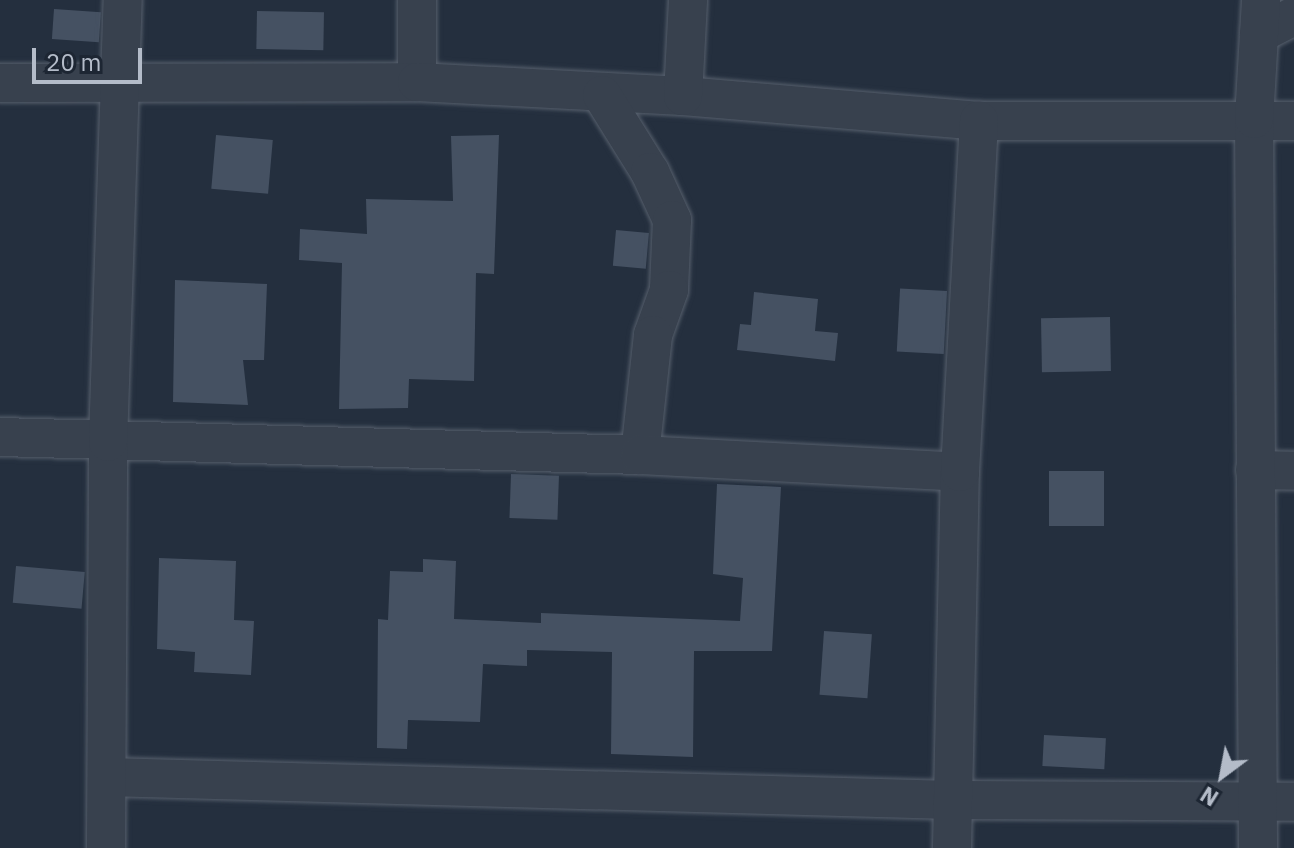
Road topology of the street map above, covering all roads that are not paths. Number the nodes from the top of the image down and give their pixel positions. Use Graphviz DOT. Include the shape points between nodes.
graph roads {
  1 [pos="123,0"];
  2 [pos="417,0"];
  3 [pos="688,0"];
  4 [pos="1294,16"];
  5 [pos="1260,17"];
  6 [pos="417,82"];
  7 [pos="0,83"];
  8 [pos="121,84"];
  9 [pos="602,95"];
  10 [pos="683,96"];
  11 [pos="1254,119"];
  12 [pos="979,121"];
  13 [pos="1294,121"];
  14 [pos="0,437"];
  15 [pos="108,442"];
  16 [pos="640,455"];
  17 [pos="1255,470"];
  18 [pos="1294,471"];
  19 [pos="960,472"];
  20 [pos="107,777"];
  21 [pos="952,800"];
  22 [pos="1276,802"];
  23 [pos="106,848"];
  24 [pos="952,848"];
  25 [pos="1258,848"];
  1 -- 8 [label="street"];
  2 -- 6 [label="street"];
  3 -- 10 [label="street"];
  4 -- 5 [label="street"];
  5 -- 11 [label="street"];
  6 -- 8 [label="street"];
  6 -- 9 [label="street"];
  7 -- 8 [label="street"];
  8 -- 15 [label="street"];
  9 -- 10 [label="street"];
  9 -- 16 [label="street" via="650,172 672,220 669,290 653,335"];
  10 -- 12 [label="street"];
  11 -- 12 [label="street"];
  11 -- 13 [label="street"];
  11 -- 17 [label="street"];
  12 -- 19 [label="street"];
  14 -- 15 [label="street"];
  15 -- 16 [label="street"];
  15 -- 20 [label="street"];
  16 -- 19 [label="street"];
  17 -- 18 [label="street"];
  17 -- 22 [label="street"];
  19 -- 21 [label="street"];
  20 -- 21 [label="street"];
  20 -- 23 [label="street"];
  21 -- 22 [label="street"];
  21 -- 24 [label="street"];
  22 -- 25 [label="street"];
}
